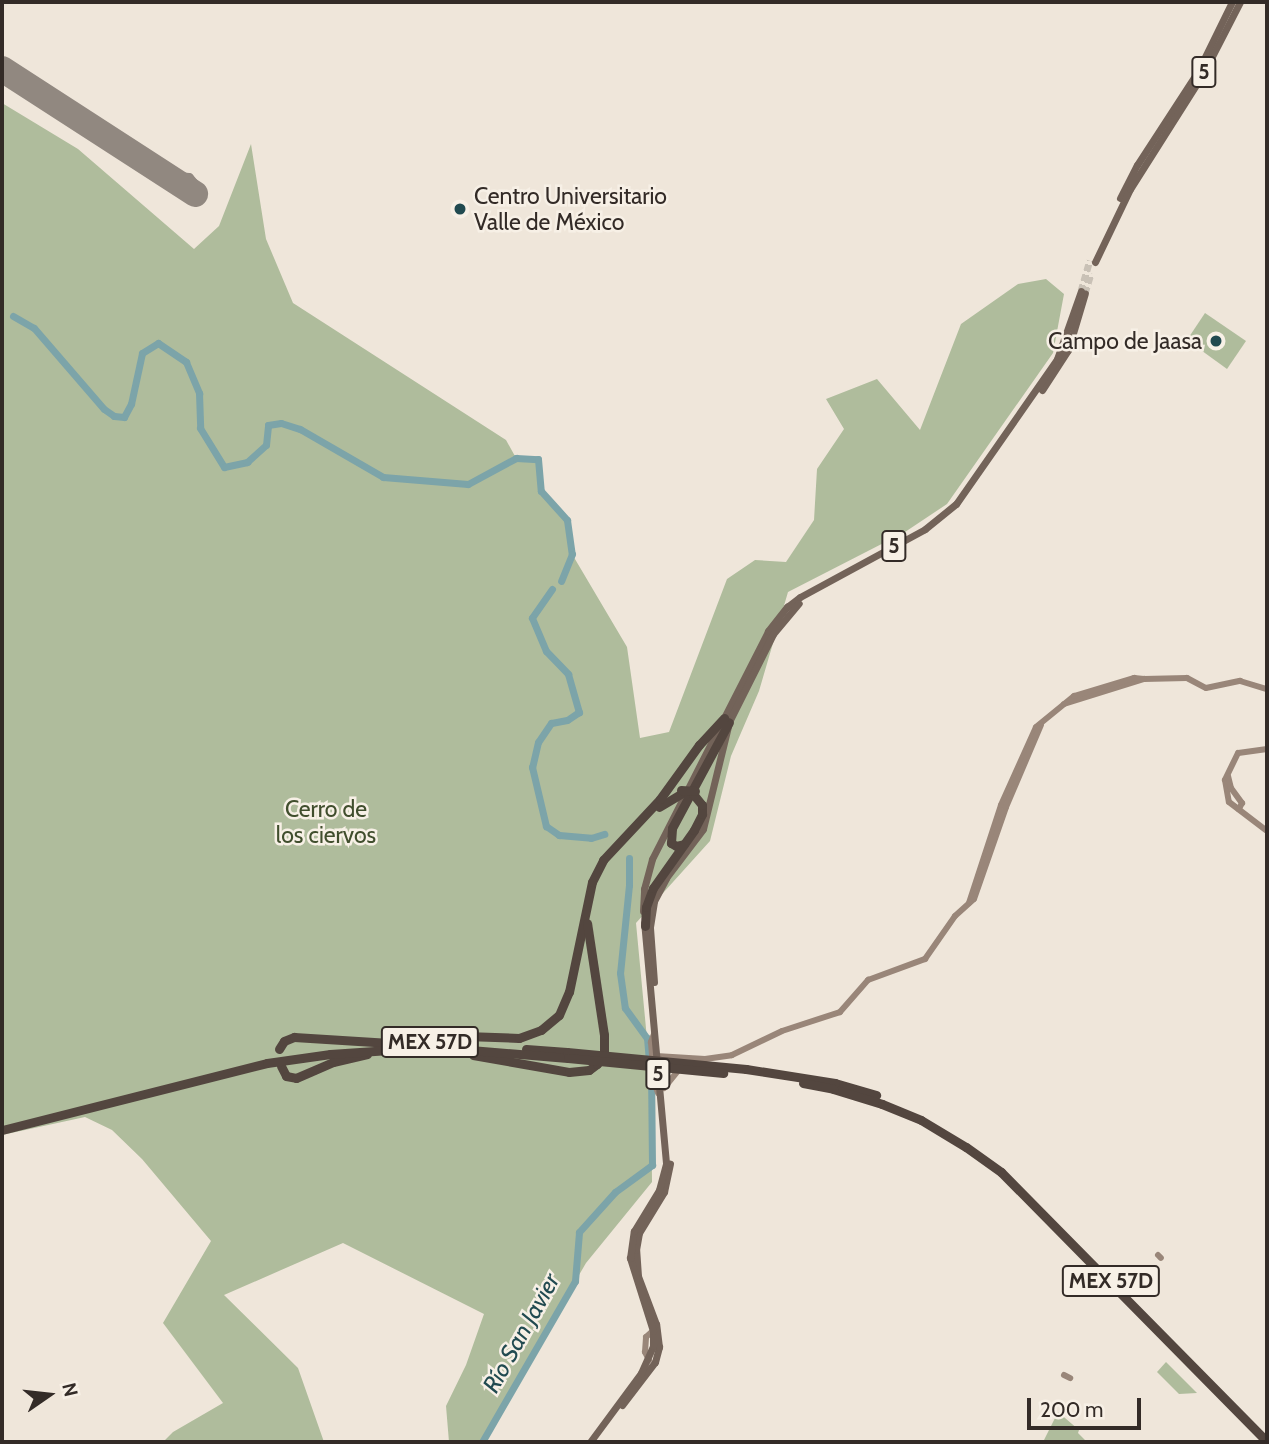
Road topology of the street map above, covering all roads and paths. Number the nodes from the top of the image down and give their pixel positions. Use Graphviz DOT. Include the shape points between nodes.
graph roads {
  1 [pos="1232,2"];
  2 [pos="1240,2"];
  3 [pos="1139,167"];
  4 [pos="1093,261"];
  5 [pos="1083,292"];
  6 [pos="1267,689"];
  7 [pos="726,720"];
  8 [pos="1267,749"];
  9 [pos="1227,770"];
  10 [pos="681,792"];
  11 [pos="694,792"];
  12 [pos="660,799"];
  13 [pos="1240,809"];
  14 [pos="708,814"];
  15 [pos="1267,831"];
  16 [pos="684,844"];
  17 [pos="645,926"];
  18 [pos="654,1034"];
  19 [pos="404,1042"];
  20 [pos="391,1046"];
  21 [pos="433,1047"];
  22 [pos="279,1049"];
  23 [pos="567,1055"];
  24 [pos="658,1056"];
  25 [pos="698,1059"];
  26 [pos="281,1066"];
  27 [pos="834,1086"];
  28 [pos="662,1091"];
  29 [pos="2,1124"];
  30 [pos="2,1130"];
  31 [pos="1267,1435"];
  32 [pos="593,1442"];
  33 [pos="1266,1442"];
  1 -- 3 [label="main road, 5" via="1198,71"];
  2 -- 3 [label="main road, 5" via="1203,74 1163,139"];
  3 -- 4 [label="main road, 5"];
  5 -- 7 [label="main road, 5" via="1073,337 1061,363 959,508 926,533 796,605 773,634"];
  6 -- 25 [label="main road" via="1240,681 1203,687 1190,679 1144,679 1064,704 1041,725 974,899 948,925 925,959 868,980 840,1012 782,1031 732,1055"];
  7 -- 12 [label="highway" via="699,745"];
  7 -- 14 [label="main road, 5"];
  7 -- 16 [label="highway" via="672,828 671,843"];
  7 -- 17 [label="main road, 5" via="652,859 644,889"];
  8 -- 9 [label="main road" via="1241,751"];
  9 -- 13 [label="main road" via="1231,788 1242,803"];
  9 -- 13 [label="main road" via="1224,780 1229,802"];
  10 -- 11 [label="highway, bridge"];
  10 -- 12 [label="highway"];
  10 -- 21 [label="highway" via="664,802 622,843 607,862 598,885 587,931 604,1035 604,1054 597,1064 589,1070 569,1072"];
  11 -- 14 [label="highway" via="703,799"];
  11 -- 16 [label="highway" via="702,814"];
  12 -- 19 [label="highway" via="603,860 586,907 566,1003 551,1023 519,1038 455,1035"];
  13 -- 15 [label="main road"];
  14 -- 24 [label="main road, 5" via="651,909"];
  16 -- 17 [label="highway" via="648,898"];
  17 -- 18 [label="main road, 5"];
  18 -- 24 [label="main road, 5"];
  18 -- 28 [label="main road" via="654,1082"];
  19 -- 20 [label="highway, MEX 57D"];
  19 -- 23 [label="highway, MEX 57D" via="450,1042"];
  20 -- 21 [label="highway, MEX 57D"];
  20 -- 22 [label="highway" via="293,1037"];
  20 -- 26 [label="highway" via="296,1078 286,1076"];
  20 -- 29 [label="highway, MEX 57D" via="328,1048 267,1058"];
  20 -- 30 [label="highway, MEX 57D" via="267,1063"];
  21 -- 23 [label="highway, MEX 57D"];
  23 -- 27 [label="highway, MEX 57D, bridge"];
  24 -- 25 [label="main road"];
  24 -- 28 [label="main road, 5"];
  25 -- 28 [label="main road" via="677,1070"];
  27 -- 31 [label="highway, MEX 57D" via="922,1114 1004,1169"];
  27 -- 33 [label="highway, MEX 57D" via="920,1120 1000,1172"];
  28 -- 32 [label="main road, 5" via="664,1172 635,1231 630,1258 653,1331 653,1346 649,1360"];
  28 -- 32 [label="main road, 5" via="670,1172 664,1192 639,1233 636,1250 638,1276 656,1324 659,1347 650,1370"];
}
